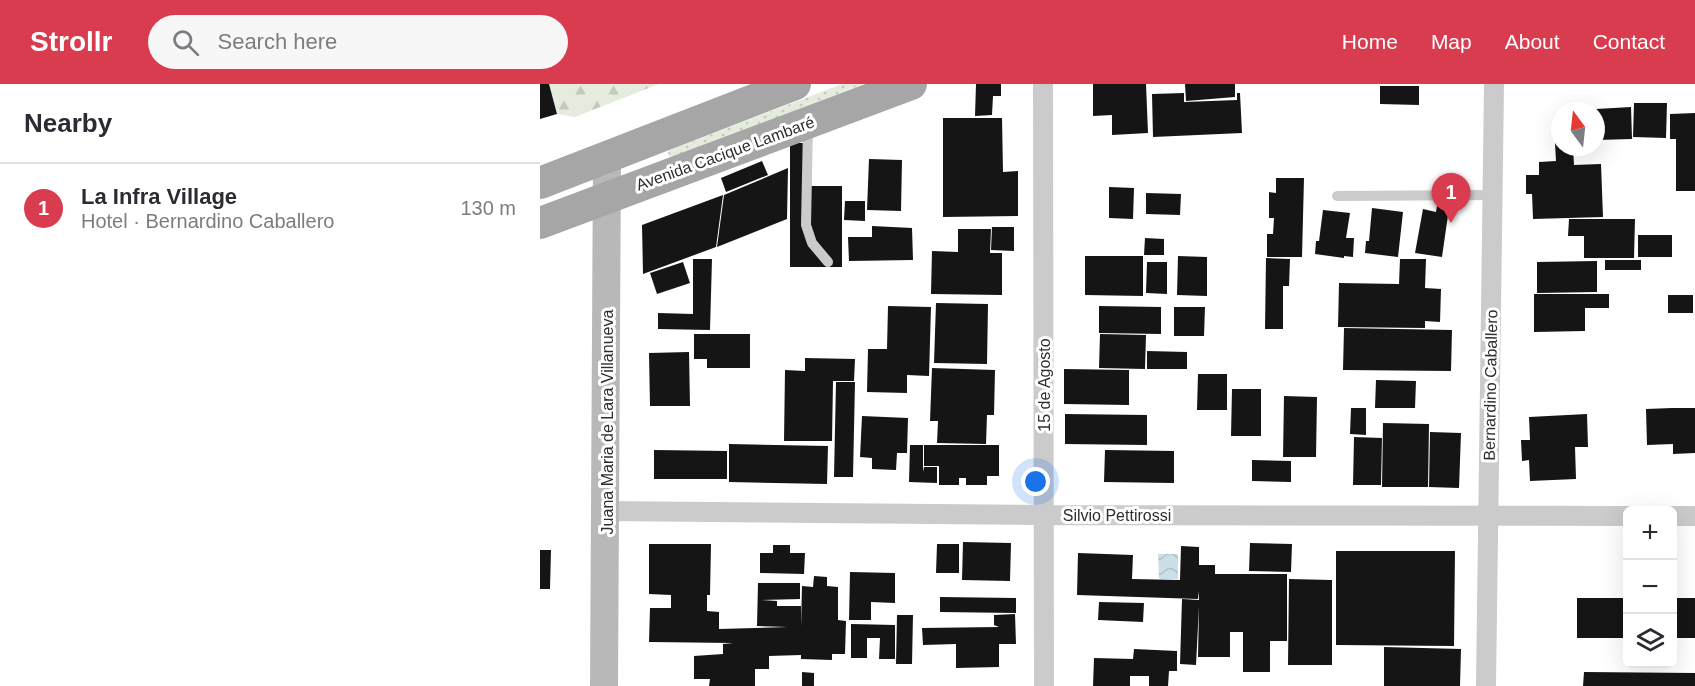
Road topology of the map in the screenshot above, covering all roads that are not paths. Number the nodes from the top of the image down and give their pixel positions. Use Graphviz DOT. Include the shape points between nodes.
graph roads {
  1 [pos="795,84"];
  2 [pos="911,84"];
  3 [pos="1043,84"];
  4 [pos="1494,84"];
  5 [pos="808,123"];
  6 [pos="607,157"];
  7 [pos="540,183"];
  8 [pos="1492,195"];
  9 [pos="608,196"];
  10 [pos="1337,196"];
  11 [pos="540,223"];
  12 [pos="828,262"];
  13 [pos="606,511"];
  14 [pos="1045,515"];
  15 [pos="1488,516"];
  16 [pos="1623,516"];
  17 [pos="1677,516"];
  18 [pos="1695,516"];
  19 [pos="604,686"];
  20 [pos="1044,686"];
  21 [pos="1486,686"];
  1 -- 6 [label="main road"];
  2 -- 5 [label="main road, Avenida Cacique Lambaré"];
  3 -- 14 [label="street, 15 de Agosto"];
  4 -- 8 [label="street, Bernardino Caballero"];
  5 -- 9 [label="main road, Avenida Cacique Lambaré"];
  5 -- 12 [label="lane" via="806,225 812,243"];
  6 -- 7 [label="main road"];
  6 -- 9 [label="street, Juana Maria de Lara Villanueva"];
  8 -- 10 [label="lane"];
  8 -- 15 [label="street, Bernardino Caballero"];
  9 -- 11 [label="main road, Avenida Cacique Lambaré"];
  9 -- 13 [label="street, Juana Maria de Lara Villanueva"];
  13 -- 14 [label="street, Silvio Pettirossi"];
  13 -- 19 [label="street, Juana Maria de Lara Villanueva"];
  14 -- 15 [label="street, Silvio Pettirossi"];
  14 -- 20 [label="street, 15 de Agosto"];
  15 -- 16 [label="street, Silvio Pettirossi"];
  15 -- 21 [label="street, Bernardino Caballero"];
  17 -- 18 [label="street"];
}
